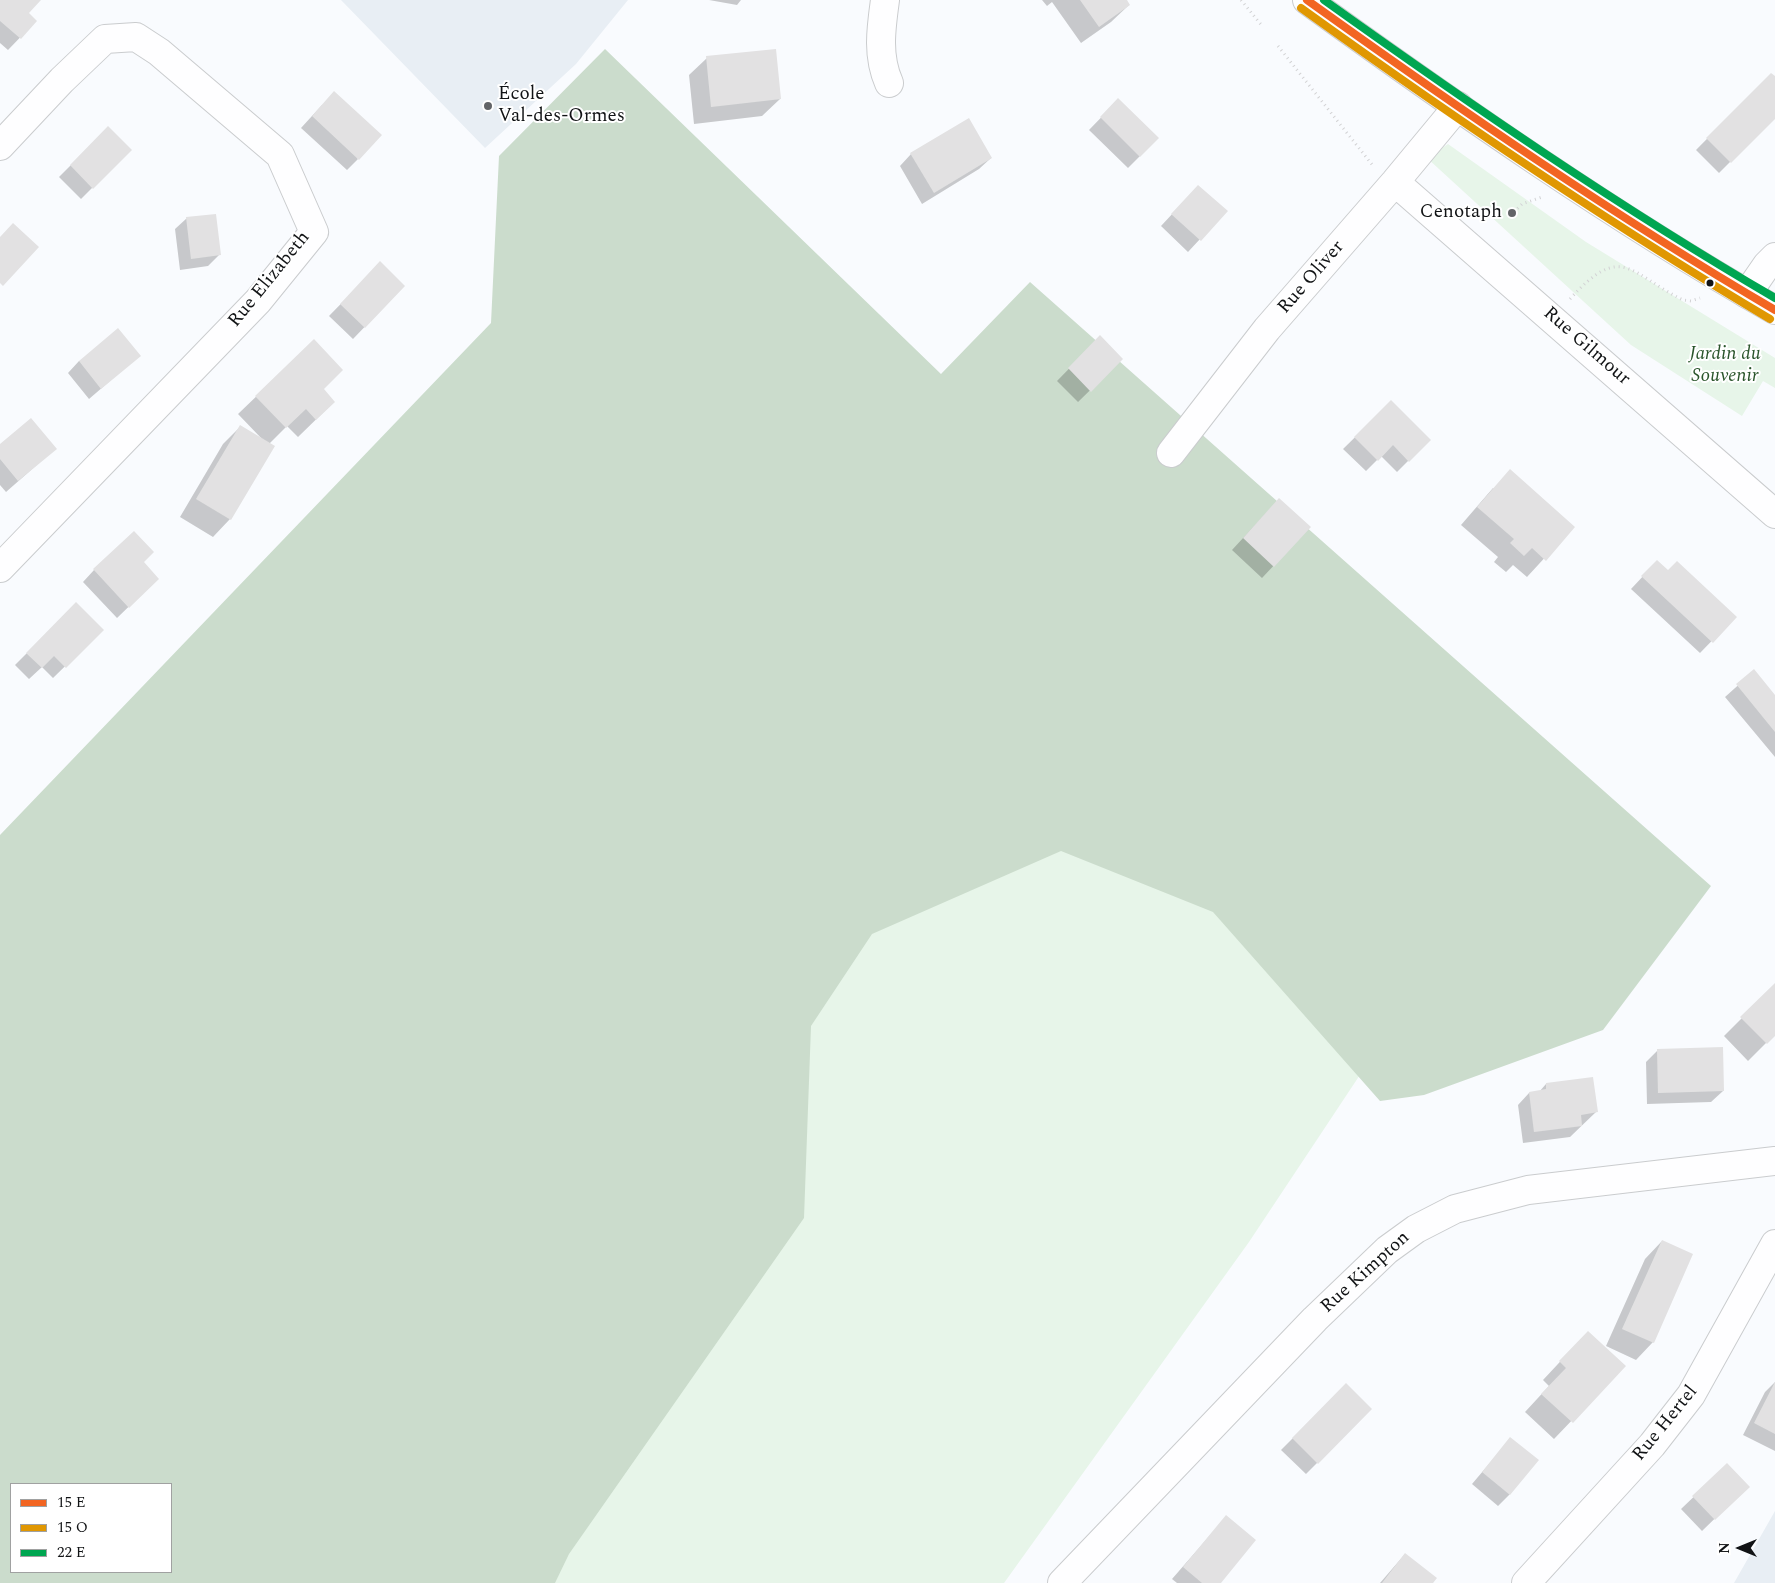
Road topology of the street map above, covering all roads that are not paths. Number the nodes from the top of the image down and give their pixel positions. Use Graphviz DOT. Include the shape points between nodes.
graph roads {
  1 [pos="885,0"];
  2 [pos="1307,0"];
  3 [pos="889,83"];
  4 [pos="1458,106"];
  5 [pos="0,146"];
  6 [pos="1386,177"];
  7 [pos="1775,257"];
  8 [pos="1747,294"];
  9 [pos="1775,310"];
  10 [pos="1171,453"];
  11 [pos="1775,514"];
  12 [pos="0,568"];
  13 [pos="1775,1161"];
  14 [pos="1775,1244"];
  15 [pos="1062,1583"];
  16 [pos="1526,1583"];
  1 -- 3 [label="street" via="880,51"];
  2 -- 4 [label="street"];
  4 -- 6 [label="street, Rue Oliver"];
  4 -- 8 [label="street"];
  5 -- 12 [label="street, Rue Elizabeth" via="105,39 136,37 159,52 280,155 314,232 258,301"];
  6 -- 10 [label="street, Rue Oliver"];
  6 -- 11 [label="street, Rue Gilmour"];
  7 -- 8 [label="street"];
  8 -- 9 [label="street"];
  13 -- 15 [label="street, Rue Kimpton" via="1528,1190 1455,1209 1416,1228 1387,1250 1315,1319"];
  14 -- 16 [label="street, Rue Hertel" via="1691,1395 1652,1445"];
}
